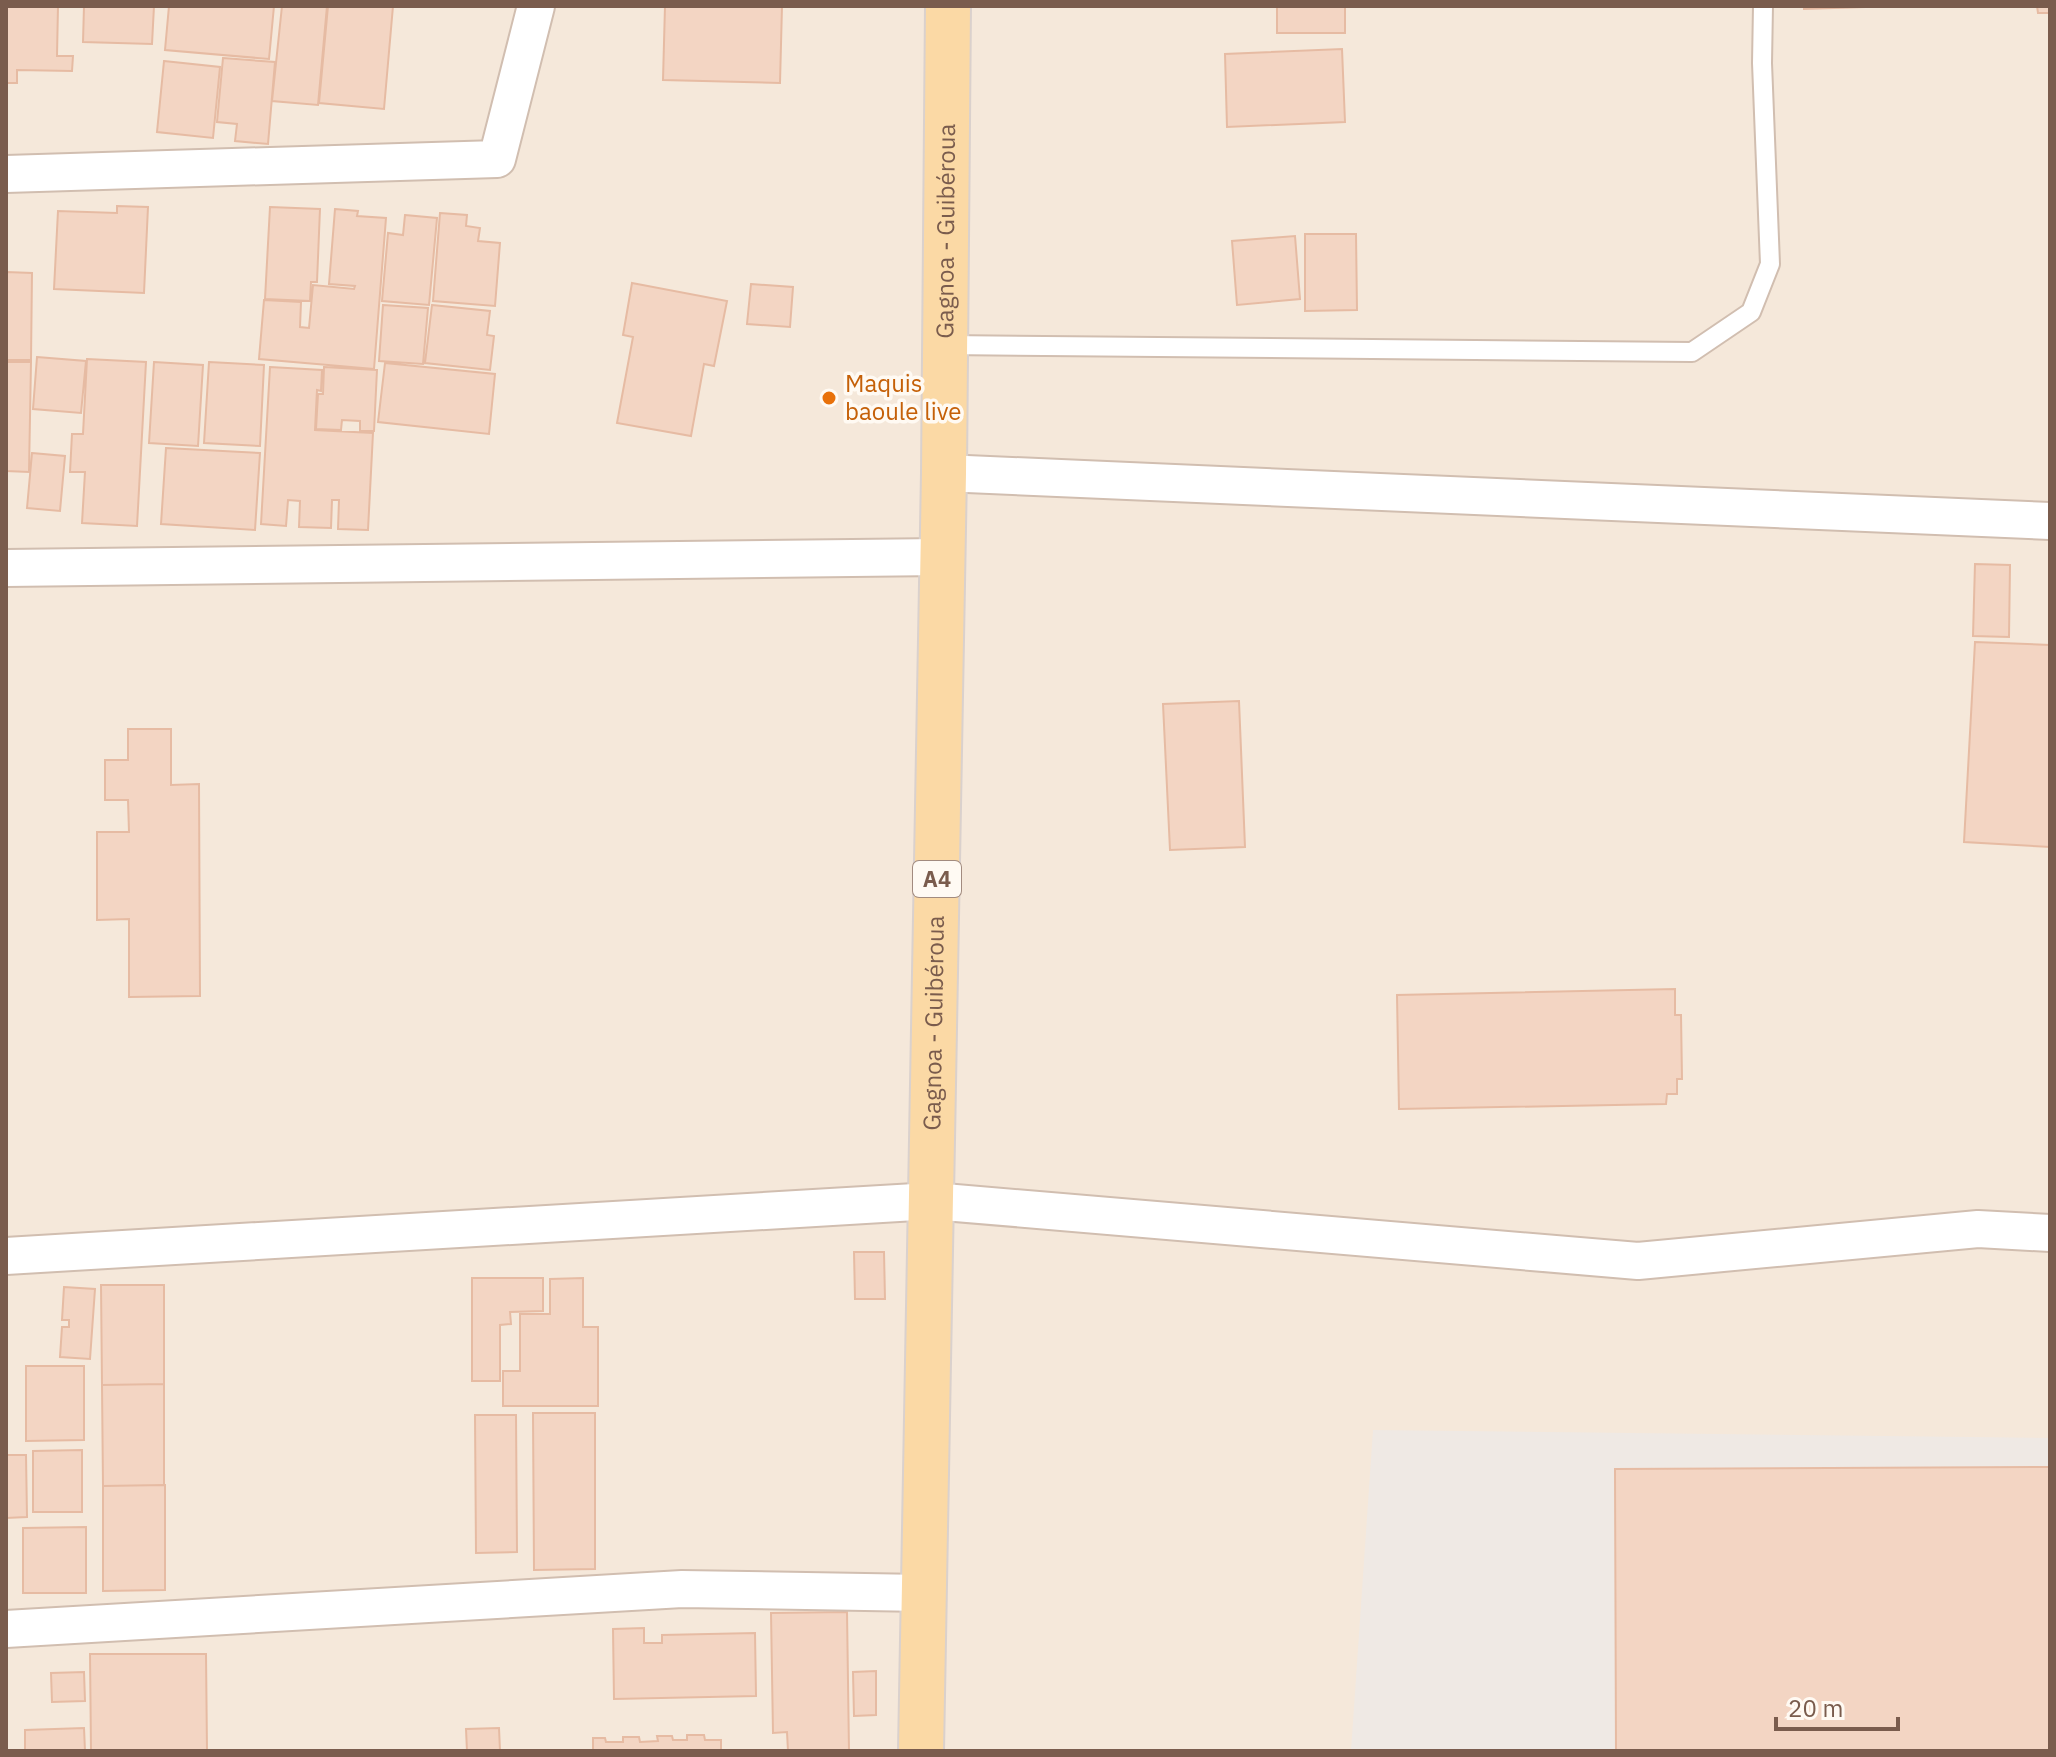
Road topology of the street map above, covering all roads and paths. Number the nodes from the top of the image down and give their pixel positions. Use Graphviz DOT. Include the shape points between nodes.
graph roads {
  1 [pos="536,6"];
  2 [pos="948,6"];
  3 [pos="1763,6"];
  4 [pos="6,174"];
  5 [pos="945,345"];
  6 [pos="944,473"];
  7 [pos="2050,521"];
  8 [pos="942,557"];
  9 [pos="6,568"];
  10 [pos="932,1201"];
  11 [pos="2050,1233"];
  12 [pos="6,1256"];
  13 [pos="924,1593"];
  14 [pos="6,1629"];
  15 [pos="921,1751"];
  1 -- 4 [label="street" via="497,159"];
  2 -- 5 [label="main road, Gagnoa - Guibéroua / A4"];
  3 -- 5 [label="lane" via="1770,264 1751,312 1692,352"];
  5 -- 6 [label="main road, Gagnoa - Guibéroua / A4"];
  6 -- 7 [label="street"];
  6 -- 8 [label="main road, Gagnoa - Guibéroua / A4"];
  8 -- 9 [label="street"];
  8 -- 10 [label="main road, Gagnoa - Guibéroua / A4"];
  10 -- 11 [label="street" via="1638,1261 1978,1229"];
  10 -- 12 [label="street"];
  10 -- 13 [label="main road, Gagnoa - Guibéroua / A4"];
  13 -- 14 [label="street" via="682,1589"];
  13 -- 15 [label="main road, Gagnoa - Guibéroua / A4"];
}
